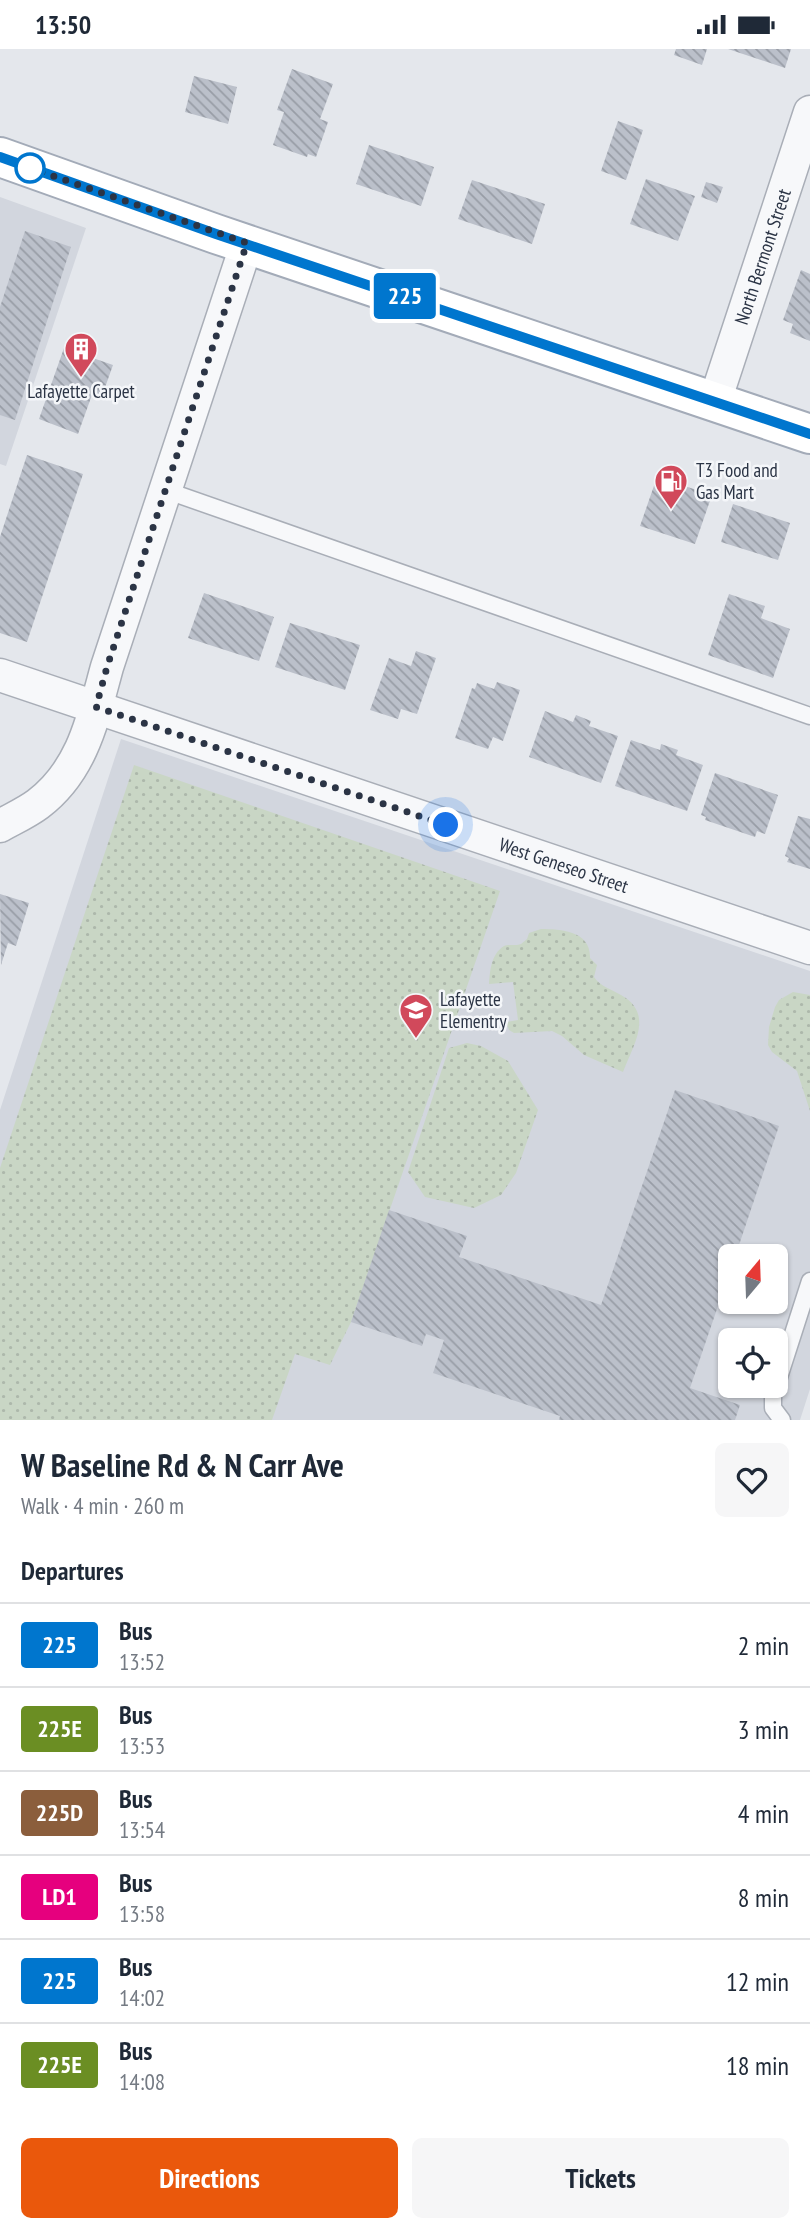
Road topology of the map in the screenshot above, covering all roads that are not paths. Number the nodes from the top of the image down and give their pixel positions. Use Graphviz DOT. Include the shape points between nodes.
graph roads {
  1 [pos="810,113"];
  2 [pos="0,157"];
  3 [pos="247,243"];
  4 [pos="715,401"];
  5 [pos="810,434"];
  6 [pos="165,490"];
  7 [pos="0,675"];
  8 [pos="96,707"];
  9 [pos="810,716"];
  10 [pos="0,826"];
  11 [pos="810,948"];
  12 [pos="810,1281"];
  13 [pos="782,1420"];
  1 -- 4 [label="street, North Bermont Street"];
  2 -- 3 [label="main road"];
  3 -- 4 [label="main road"];
  3 -- 6 [label="street"];
  4 -- 5 [label="main road"];
  6 -- 8 [label="street"];
  6 -- 9 [label="lane"];
  7 -- 8 [label="street, West Geneseo Street"];
  8 -- 10 [label="street" via="70,771 38,804"];
  8 -- 11 [label="street, West Geneseo Street"];
  12 -- 13 [label="lane" via="773,1397 773,1408"];
}
